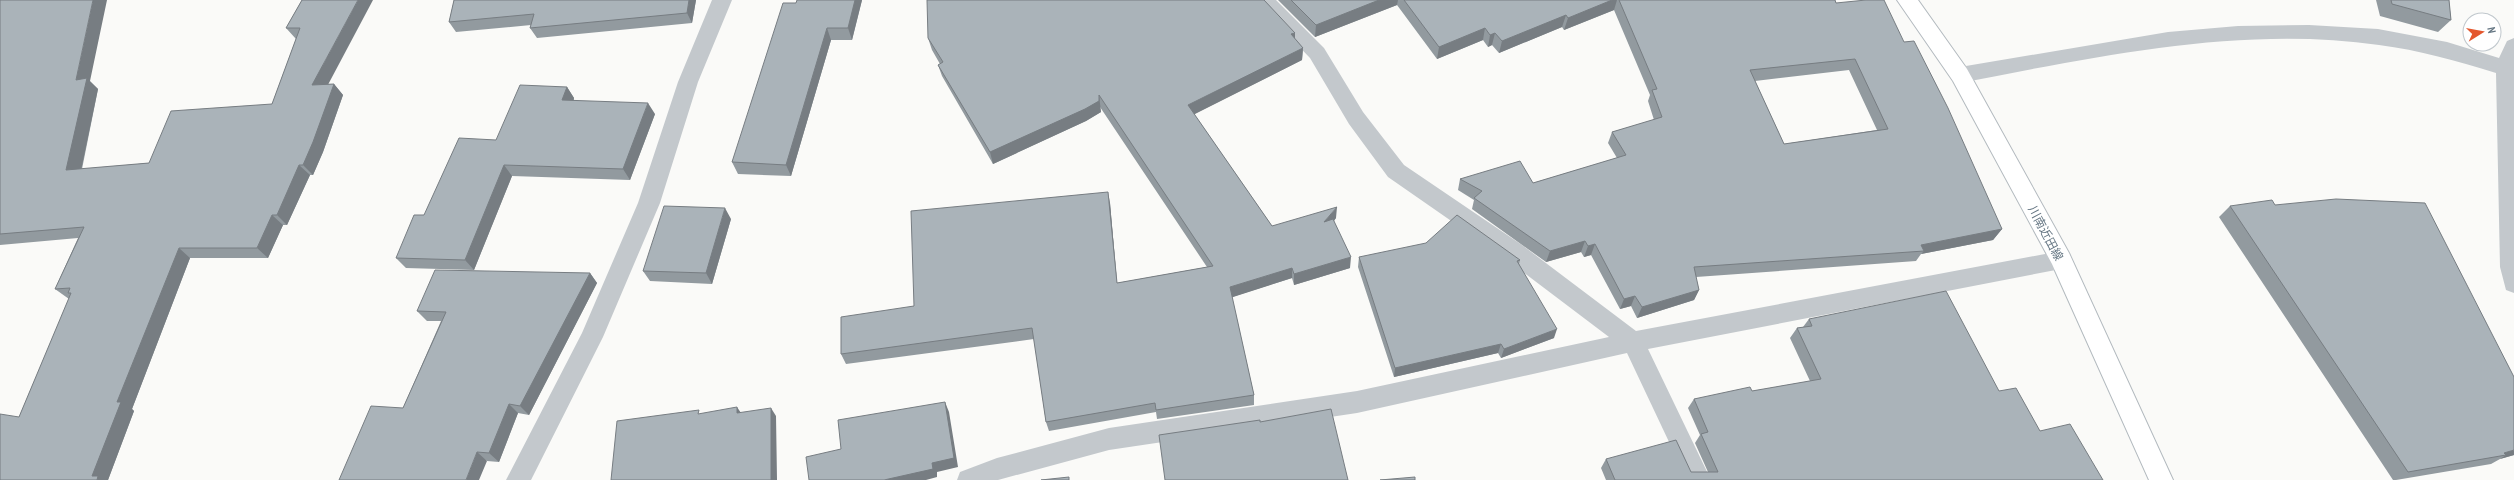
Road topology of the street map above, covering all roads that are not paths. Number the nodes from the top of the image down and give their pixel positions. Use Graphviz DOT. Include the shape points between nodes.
graph roads {
  1 [pos="722,0"];
  2 [pos="1264,0"];
  3 [pos="1906,0"];
  4 [pos="2514,46"];
  5 [pos="2510,69"];
  6 [pos="1960,75"];
  7 [pos="2061,260"];
  8 [pos="2514,284"];
  9 [pos="1633,342"];
  10 [pos="518,480"];
  11 [pos="969,480"];
  12 [pos="1699,480"];
  13 [pos="2161,480"];
  1 -- 10 [label="street" via="688,82 649,202 592,337"];
  2 -- 9 [label="street" via="1317,54 1356,118 1396,171 1514,252"];
  3 -- 6 [label="main road, 川南近田線"];
  4 -- 5 [label="street"];
  5 -- 6 [label="street" via="2474,55 2436,45 2378,36 2279,30 2135,42"];
  5 -- 8 [label="street" via="2511,267"];
  6 -- 7 [label="main road, 川南近田線"];
  7 -- 9 [label="street"];
  7 -- 13 [label="main road, 川南近田線"];
  9 -- 11 [label="street" via="1357,402 1109,438 997,469"];
  9 -- 12 [label="street"];
}
